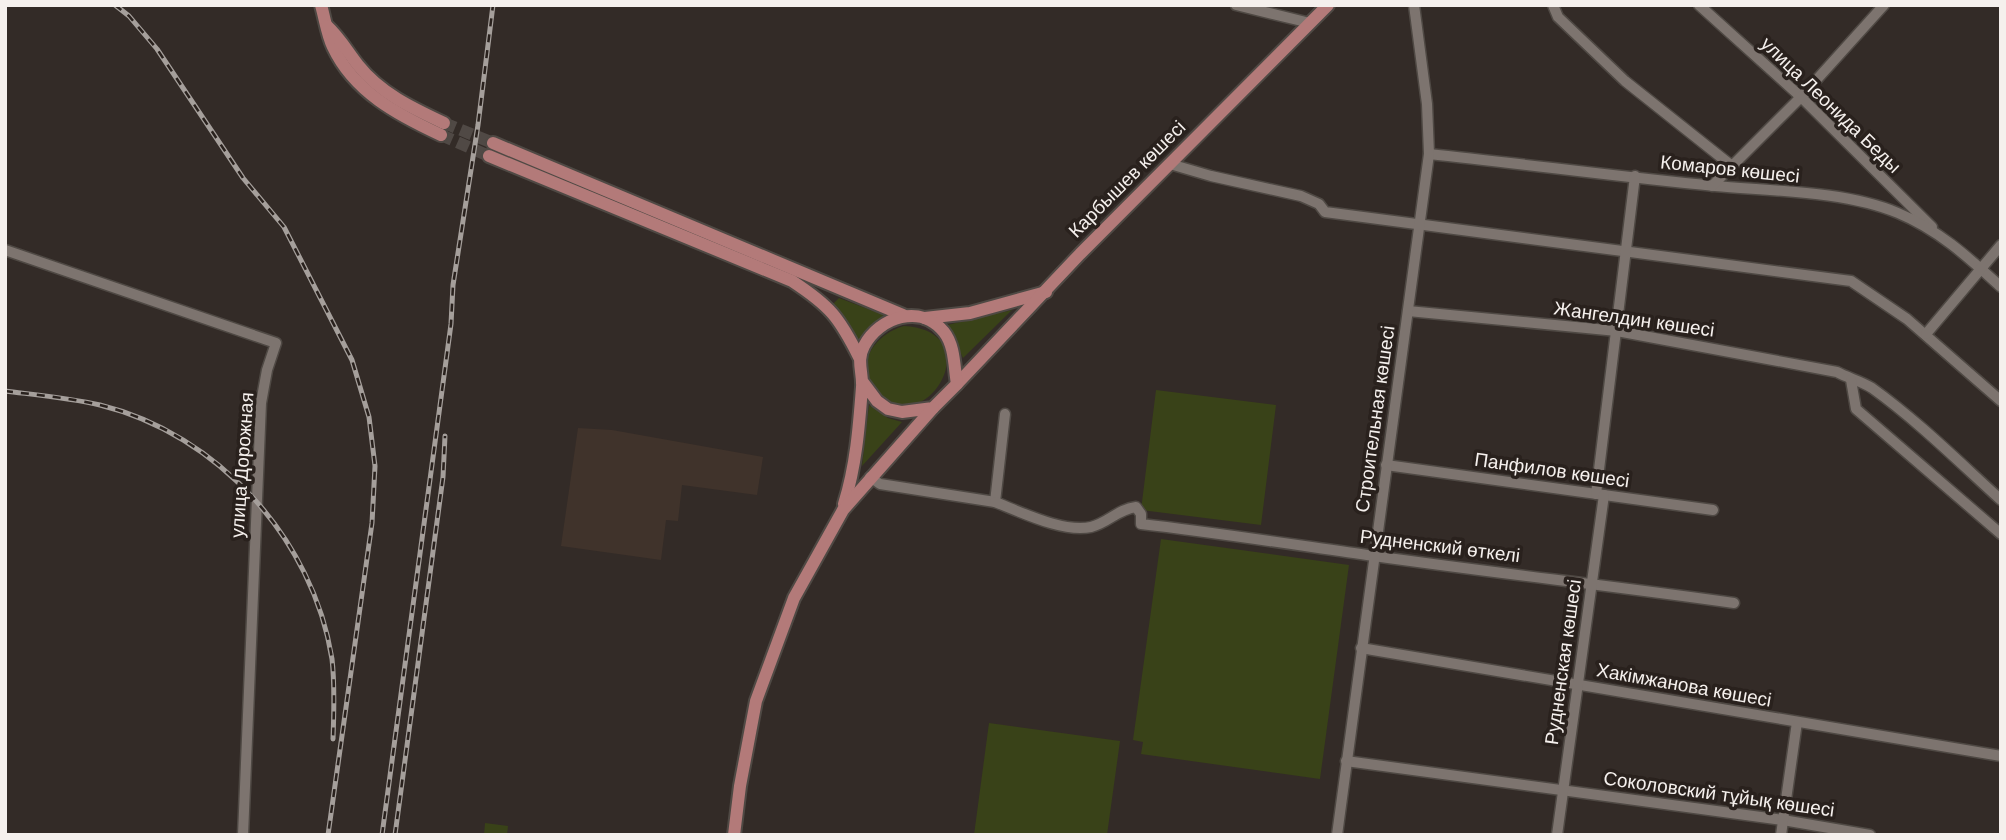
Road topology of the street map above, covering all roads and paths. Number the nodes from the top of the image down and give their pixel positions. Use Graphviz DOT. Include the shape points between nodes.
graph roads {
  1 [pos="321,5"];
  2 [pos="1236,5"];
  3 [pos="1328,5"];
  4 [pos="1553,5"];
  5 [pos="1699,5"];
  6 [pos="1884,5"];
  7 [pos="1414,6"];
  8 [pos="1310,23"];
  9 [pos="1801,97"];
  10 [pos="442,129"];
  11 [pos="1429,154"];
  12 [pos="1170,164"];
  13 [pos="1732,166"];
  14 [pos="1635,176"];
  15 [pos="1712,186"];
  16 [pos="1420,225"];
  17 [pos="1938,232"];
  18 [pos="2001,245"];
  19 [pos="5,250"];
  20 [pos="1626,252"];
  21 [pos="1979,268"];
  22 [pos="2001,288"];
  23 [pos="1046,292"];
  24 [pos="1408,311"];
  25 [pos="902,315"];
  26 [pos="925,318"];
  27 [pos="1617,331"];
  28 [pos="1926,334"];
  29 [pos="859,358"];
  30 [pos="1851,380"];
  31 [pos="862,382"];
  32 [pos="957,384"];
  33 [pos="2001,401"];
  34 [pos="933,408"];
  35 [pos="1005,414"];
  36 [pos="1386,465"];
  37 [pos="870,477"];
  38 [pos="1600,494"];
  39 [pos="2001,500"];
  40 [pos="995,502"];
  41 [pos="843,510"];
  42 [pos="1713,510"];
  43 [pos="1999,529"];
  44 [pos="1373,556"];
  45 [pos="1592,582"];
  46 [pos="1734,603"];
  47 [pos="1361,648"];
  48 [pos="1578,684"];
  49 [pos="1797,722"];
  50 [pos="2001,756"];
  51 [pos="1346,761"];
  52 [pos="1563,790"];
  53 [pos="1783,820"];
  54 [pos="243,835"];
  55 [pos="734,835"];
  56 [pos="1336,835"];
  57 [pos="1557,835"];
  58 [pos="1781,835"];
  59 [pos="1870,835"];
  1 -- 10 [label="main road" via="332,46 370,95 400,116"];
  2 -- 8 [label="street"];
  3 -- 8 [label="main road, Карбышев көшесі"];
  4 -- 13 [label="street" via="1558,17 1625,81"];
  5 -- 9 [label="street, улица Леонида Беды"];
  6 -- 9 [label="street"];
  7 -- 11 [label="street, Строительная көшесі"];
  8 -- 12 [label="main road, Карбышев көшесі"];
  9 -- 13 [label="street"];
  9 -- 17 [label="street, улица Леонида Беды"];
  11 -- 14 [label="street, Комаров көшесі"];
  11 -- 16 [label="street, Строительная көшесі"];
  12 -- 16 [label="street" via="1301,196 1325,212"];
  12 -- 23 [label="main road, Карбышев көшесі"];
  13 -- 15 [label="street"];
  14 -- 15 [label="street, Комаров көшесі"];
  14 -- 20 [label="street, Рудненская көшесі"];
  15 -- 17 [label="street, Комаров көшесі" via="1863,202"];
  16 -- 20 [label="street"];
  16 -- 24 [label="street, Строительная көшесі"];
  17 -- 21 [label="street, Комаров көшесі"];
  18 -- 21 [label="street"];
  19 -- 54 [label="street, улица Дорожная" via="276,343 261,403"];
  20 -- 27 [label="street, Рудненская көшесі"];
  20 -- 28 [label="street" via="1851,281"];
  21 -- 22 [label="street, Комаров көшесі"];
  21 -- 28 [label="street"];
  23 -- 26 [label="main road" via="970,313"];
  23 -- 32 [label="main road, Карбышев көшесі"];
  24 -- 27 [label="street, Жангелдин көшесі"];
  24 -- 36 [label="street, Строительная көшесі"];
  25 -- 26 [label="main road"];
  25 -- 29 [label="main road" via="874,331"];
  25 -- 29 [label="main road" via="491,149 792,281 822,301 844,326"];
  26 -- 32 [label="main road" via="944,332 951,345"];
  27 -- 30 [label="street, Жангелдин көшесі" via="1816,366"];
  27 -- 38 [label="street, Рудненская көшесі"];
  28 -- 33 [label="street"];
  29 -- 31 [label="main road"];
  30 -- 39 [label="street, Жангелдин көшесі" via="1869,386"];
  30 -- 43 [label="street" via="1856,409"];
  31 -- 34 [label="main road" via="888,409"];
  31 -- 41 [label="main road" via="855,466"];
  32 -- 34 [label="main road"];
  34 -- 37 [label="main road"];
  35 -- 40 [label="street"];
  36 -- 38 [label="street, Панфилов көшесі"];
  36 -- 44 [label="street, Строительная көшесі"];
  37 -- 40 [label="street" via="880,484"];
  37 -- 41 [label="main road"];
  38 -- 42 [label="street, Панфилов көшесі"];
  38 -- 45 [label="street, Рудненская көшесі"];
  40 -- 44 [label="street, Рудненский өткелі" via="1070,527 1088,528 1136,507 1141,524"];
  41 -- 55 [label="main road" via="794,597 762,681"];
  44 -- 45 [label="street, Рудненский өткелі"];
  44 -- 47 [label="street, Строительная көшесі"];
  45 -- 46 [label="street, Рудненский өткелі"];
  45 -- 48 [label="street, Рудненская көшесі"];
  47 -- 48 [label="street, Хакімжанова көшесі"];
  47 -- 51 [label="street, Строительная көшесі"];
  48 -- 49 [label="street, Хакімжанова көшесі"];
  48 -- 52 [label="street, Рудненская көшесі"];
  49 -- 50 [label="street, Хакімжанова көшесі"];
  49 -- 53 [label="street"];
  51 -- 52 [label="street"];
  51 -- 56 [label="street, Строительная көшесі"];
  52 -- 53 [label="street, Соколовский тұйық көшесі"];
  52 -- 57 [label="street, Рудненская көшесі"];
  53 -- 58 [label="street"];
  53 -- 59 [label="street, Соколовский тұйық көшесі"];
}
